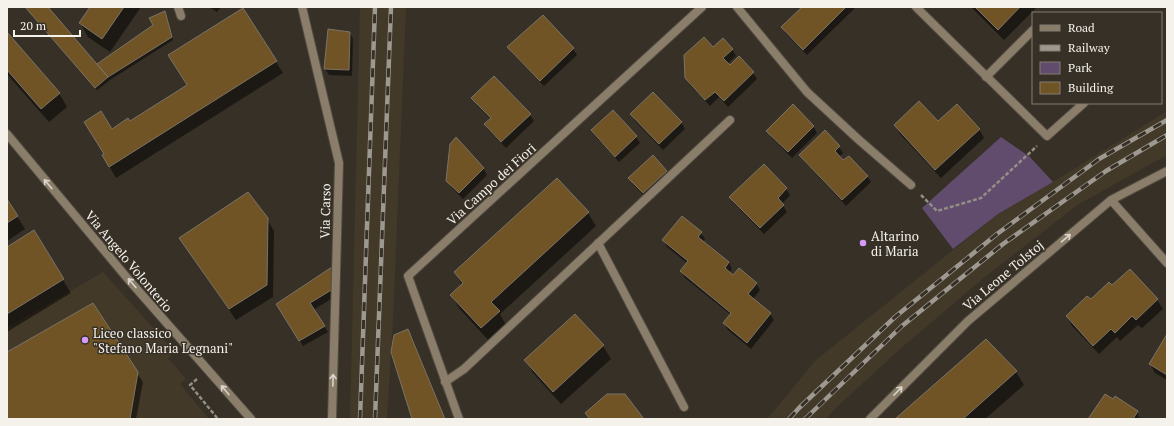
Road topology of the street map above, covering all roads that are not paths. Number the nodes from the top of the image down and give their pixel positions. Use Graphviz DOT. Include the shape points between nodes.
graph roads {
  1 [pos="178,7"];
  2 [pos="302,7"];
  3 [pos="702,7"];
  4 [pos="737,7"];
  5 [pos="916,7"];
  6 [pos="181,16"];
  7 [pos="1032,31"];
  8 [pos="986,77"];
  9 [pos="1083,104"];
  10 [pos="730,120"];
  11 [pos="7,134"];
  12 [pos="1167,171"];
  13 [pos="911,185"];
  14 [pos="1111,200"];
  15 [pos="598,243"];
  16 [pos="1167,263"];
  17 [pos="446,382"];
  18 [pos="684,407"];
  19 [pos="251,419"];
  20 [pos="332,419"];
  21 [pos="459,419"];
  22 [pos="870,419"];
  1 -- 6 [label="street"];
  20 -- 2 [label="street, Via Carso, one-way" via="338,163"];
  3 -- 17 [label="street, Via Campo dei Fiori" via="408,276"];
  4 -- 13 [label="street" via="807,92"];
  5 -- 8 [label="street"];
  7 -- 8 [label="street"];
  8 -- 9 [label="street" via="1047,136"];
  10 -- 15 [label="street"];
  19 -- 11 [label="street, Via Angelo Volonterio, one-way"];
  12 -- 14 [label="street, Via Leone Tolstoj"];
  14 -- 16 [label="street"];
  22 -- 14 [label="street, Via Leone Tolstoj, one-way" via="968,321"];
  15 -- 17 [label="street" via="464,369"];
  15 -- 18 [label="street"];
  17 -- 21 [label="street, Via Campo dei Fiori"];
}
